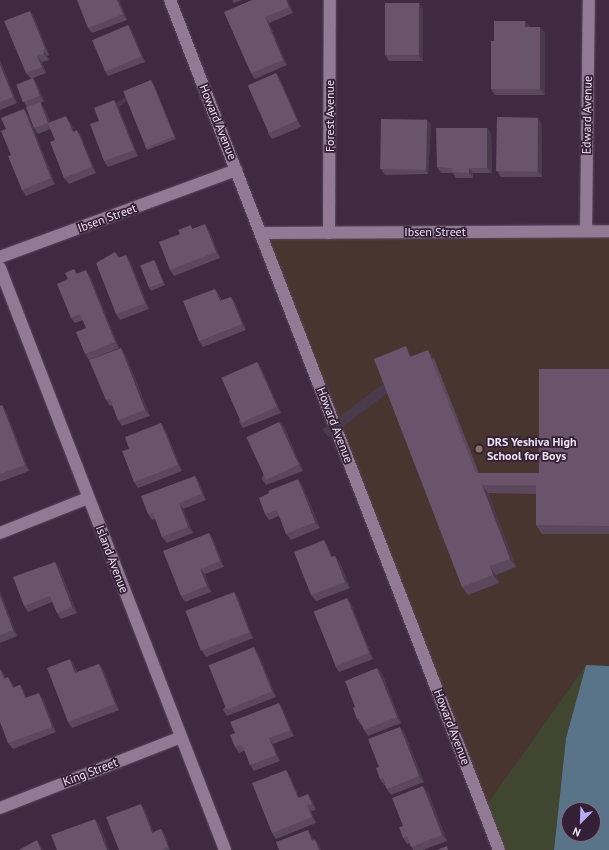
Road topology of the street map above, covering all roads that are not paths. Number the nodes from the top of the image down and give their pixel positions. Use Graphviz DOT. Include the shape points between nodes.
graph roads {
  1 [pos="170,0"];
  2 [pos="330,0"];
  3 [pos="589,0"];
  4 [pos="237,170"];
  5 [pos="609,230"];
  6 [pos="586,231"];
  7 [pos="262,233"];
  8 [pos="329,233"];
  9 [pos="0,257"];
  10 [pos="0,268"];
  11 [pos="88,498"];
  12 [pos="0,533"];
  13 [pos="181,737"];
  14 [pos="0,808"];
  15 [pos="225,850"];
  16 [pos="499,850"];
  1 -- 4 [label="street, Howard Avenue"];
  2 -- 8 [label="street, Forest Avenue"];
  3 -- 6 [label="street, Edward Avenue"];
  4 -- 7 [label="street, Howard Avenue"];
  4 -- 9 [label="street, Ibsen Street"];
  5 -- 6 [label="street, Ibsen Street"];
  6 -- 8 [label="street, Ibsen Street"];
  7 -- 8 [label="street, Ibsen Street"];
  7 -- 16 [label="street, Howard Avenue"];
  10 -- 11 [label="street, Island Avenue"];
  11 -- 12 [label="street"];
  11 -- 13 [label="street, Island Avenue"];
  13 -- 14 [label="street, King Street"];
  13 -- 15 [label="street, Island Avenue"];
}
